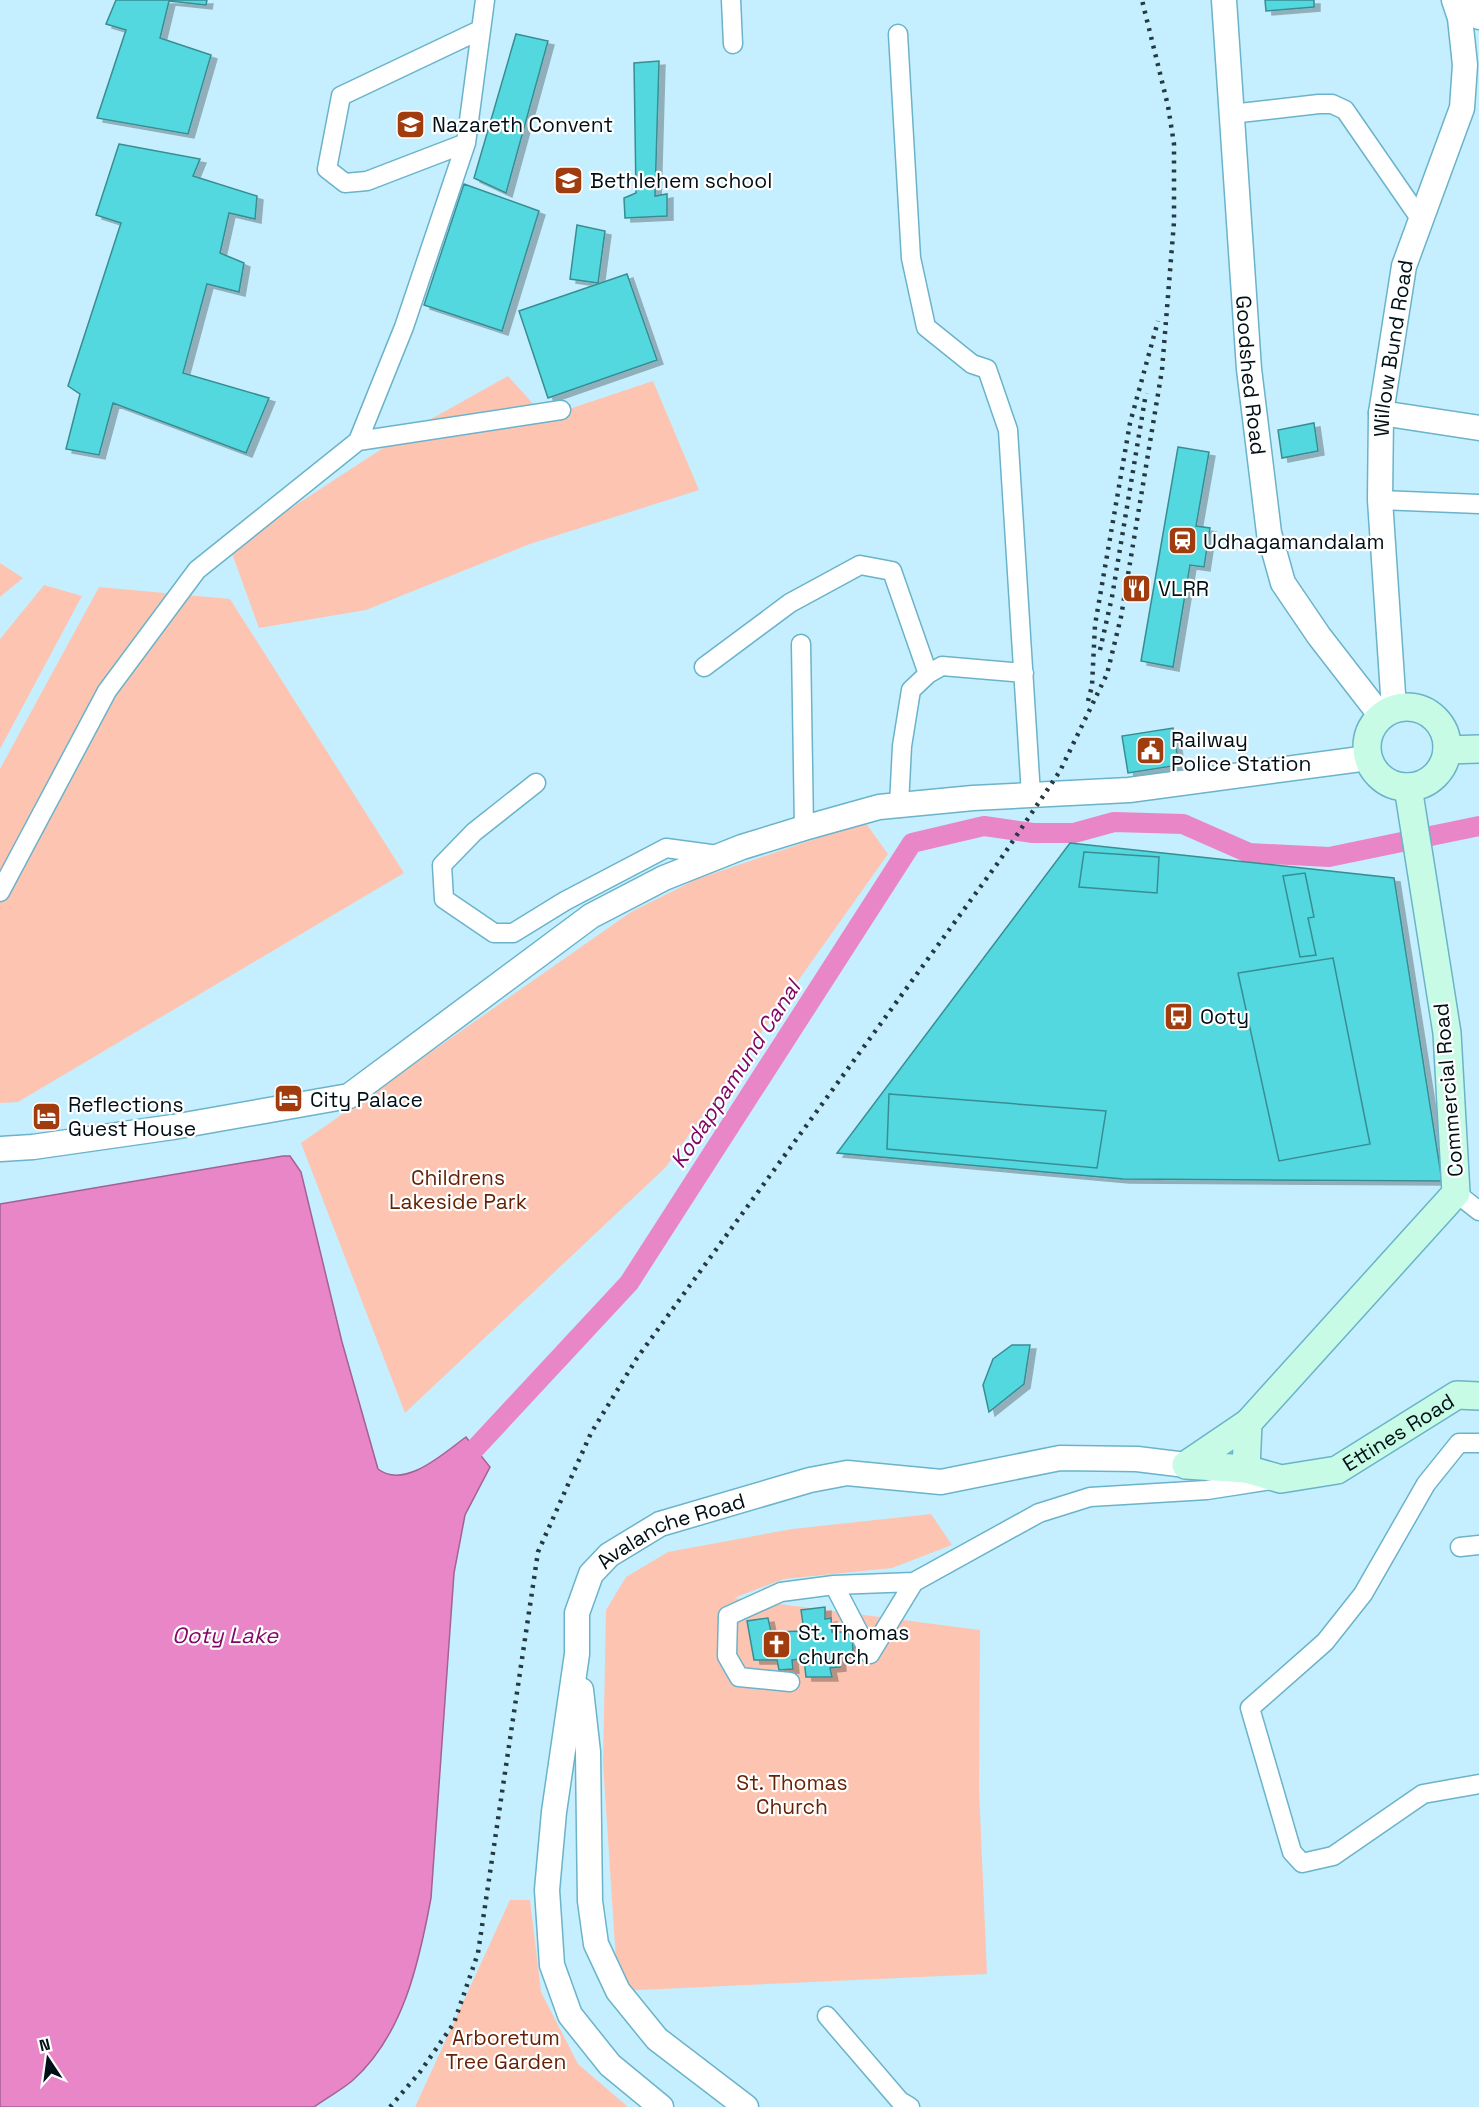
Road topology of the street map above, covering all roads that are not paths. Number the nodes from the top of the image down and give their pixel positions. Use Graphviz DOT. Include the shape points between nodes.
graph roads {
  1 [pos="485,0"];
  2 [pos="731,0"];
  3 [pos="1224,0"];
  4 [pos="1454,0"];
  5 [pos="1475,0"];
  6 [pos="1479,17"];
  7 [pos="480,30"];
  8 [pos="898,34"];
  9 [pos="733,45"];
  10 [pos="1231,114"];
  11 [pos="466,143"];
  12 [pos="1421,220"];
  13 [pos="561,410"];
  14 [pos="1381,413"];
  15 [pos="1479,428"];
  16 [pos="358,441"];
  17 [pos="1380,500"];
  18 [pos="1479,504"];
  19 [pos="801,644"];
  20 [pos="704,667"];
  21 [pos="1024,673"];
  22 [pos="928,674"];
  23 [pos="1388,712"];
  24 [pos="1479,749"];
  25 [pos="1448,750"];
  26 [pos="1368,758"];
  27 [pos="536,783"];
  28 [pos="1408,787"];
  29 [pos="1031,795"];
  30 [pos="899,805"];
  31 [pos="804,828"];
  32 [pos="720,856"];
  33 [pos="0,892"];
  34 [pos="0,1149"];
  35 [pos="1456,1193"];
  36 [pos="1479,1211"];
  37 [pos="1479,1396"];
  38 [pos="1248,1423"];
  39 [pos="1479,1443"];
  40 [pos="1186,1465"];
  41 [pos="1246,1469"];
  42 [pos="1281,1479"];
  43 [pos="1479,1545"];
  44 [pos="1460,1547"];
  45 [pos="914,1582"];
  46 [pos="834,1585"];
  47 [pos="577,1654"];
  48 [pos="790,1682"];
  49 [pos="1479,1784"];
  50 [pos="827,2016"];
  51 [pos="661,2107"];
  52 [pos="746,2107"];
  53 [pos="910,2107"];
  1 -- 7 [label="street"];
  2 -- 9 [label="street"];
  3 -- 10 [label="street, Goodshed Road"];
  4 -- 12 [label="street, Willow Bund Road" via="1465,65 1462,108"];
  5 -- 6 [label="street"];
  7 -- 11 [label="street"];
  7 -- 11 [label="street" via="341,96 327,169 345,183 367,181"];
  8 -- 21 [label="street" via="911,258 927,327 972,364 987,369 1008,430"];
  10 -- 12 [label="street" via="1319,104 1345,110"];
  10 -- 23 [label="street, Goodshed Road" via="1249,369 1269,532 1283,583 1318,636"];
  11 -- 16 [label="street" via="404,327"];
  12 -- 14 [label="street, Willow Bund Road" via="1404,266"];
  13 -- 16 [label="street"];
  14 -- 15 [label="street"];
  14 -- 17 [label="street, Willow Bund Road"];
  16 -- 33 [label="street" via="197,570 107,691"];
  17 -- 18 [label="street"];
  17 -- 23 [label="street, Willow Bund Road"];
  19 -- 31 [label="street"];
  20 -- 22 [label="street" via="790,603 860,565 892,571"];
  21 -- 22 [label="street" via="942,666"];
  21 -- 29 [label="street"];
  22 -- 30 [label="street" via="911,690 902,747"];
  23 -- 25 [label="main road" via="1420,709 1432,715 1441,724"];
  23 -- 26 [label="main road" via="1368,736"];
  24 -- 25 [label="main road"];
  25 -- 28 [label="main road" via="1439,771 1420,785"];
  26 -- 28 [label="main road" via="1383,779"];
  26 -- 29 [label="street" via="1129,790"];
  27 -- 32 [label="street" via="474,832 442,865 444,899 494,933 513,933 666,848"];
  28 -- 35 [label="main road, Commercial Road" via="1447,1033"];
  29 -- 30 [label="street"];
  30 -- 31 [label="street"];
  31 -- 32 [label="street"];
  32 -- 34 [label="street" via="664,878 591,916 349,1096 161,1129"];
  35 -- 36 [label="street"];
  35 -- 38 [label="main road, Commercial Road"];
  37 -- 42 [label="main road, Ettines Road" via="1457,1395 1337,1470"];
  38 -- 40 [label="main road, Commercial Road"];
  38 -- 41 [label="main road"];
  39 -- 49 [label="street" via="1459,1443 1426,1484 1363,1594 1325,1642 1250,1708 1292,1852 1302,1863 1332,1856 1424,1794"];
  40 -- 41 [label="main road, Ettines Road"];
  40 -- 47 [label="street, Avalanche Road" via="1137,1459 1060,1458 941,1482 847,1473 660,1524 609,1555 591,1574 577,1613"];
  41 -- 42 [label="main road, Ettines Road"];
  42 -- 45 [label="street" via="1207,1490 1090,1497 1039,1513"];
  43 -- 44 [label="street"];
  45 -- 46 [label="street"];
  45 -- 46 [label="street" via="870,1654"];
  46 -- 48 [label="street" via="781,1592 728,1616 727,1656 739,1677"];
  47 -- 51 [label="street, Avalanche Road" via="547,1890 552,1965 570,2015 610,2066"];
  47 -- 52 [label="street" via="588,1752 590,1901 596,1944 618,1991 657,2039"];
  50 -- 53 [label="street" via="900,2101"];
}
